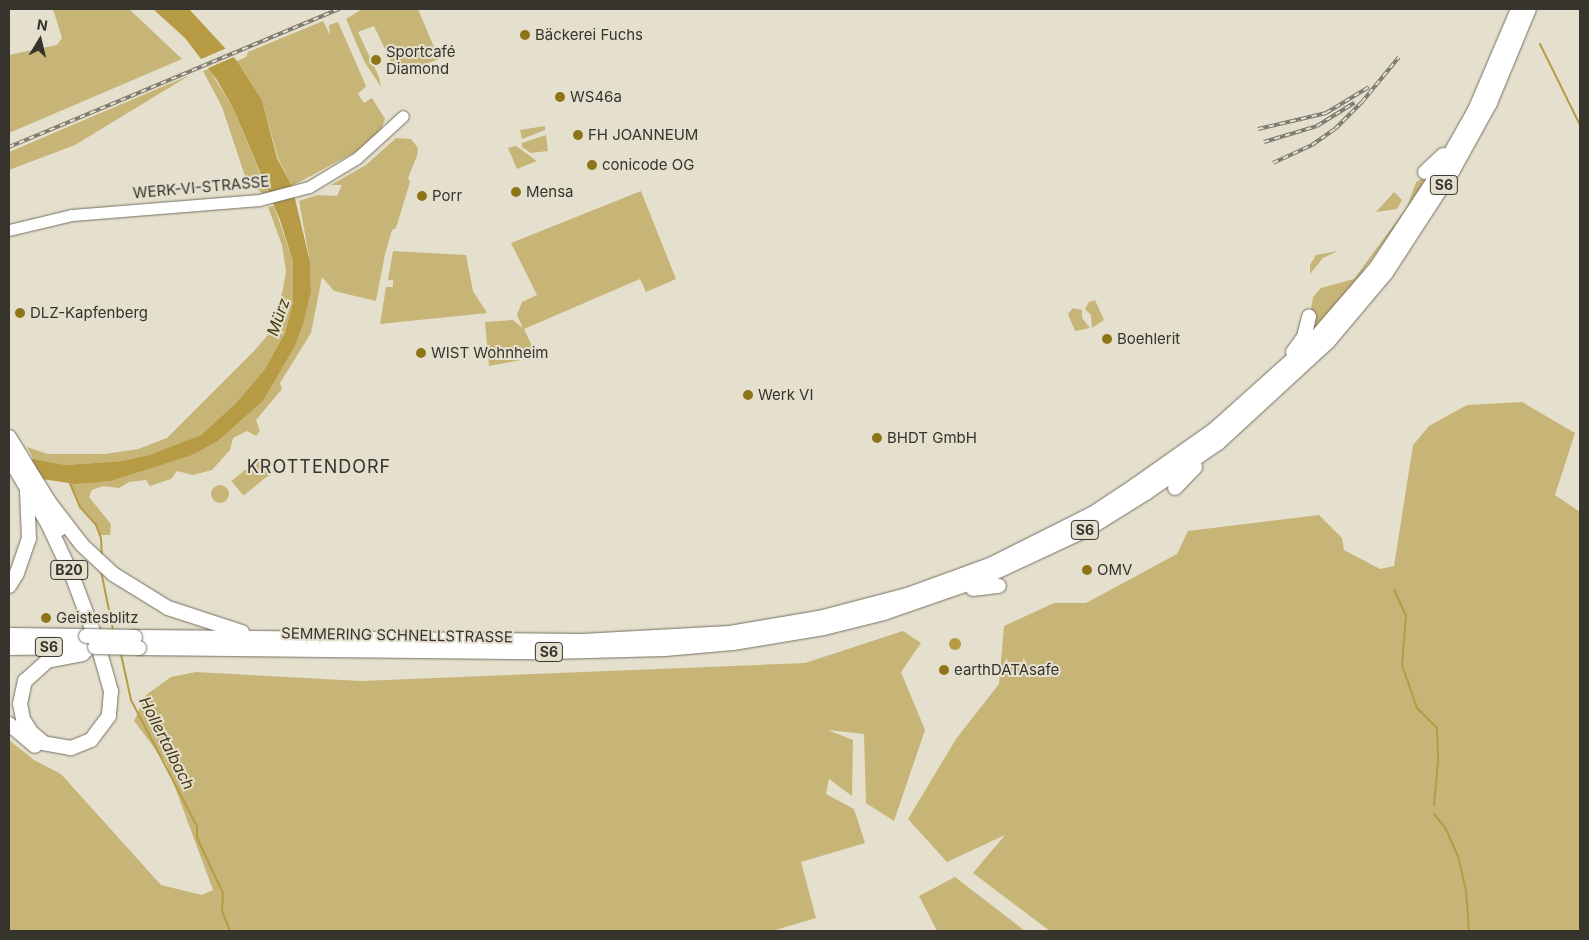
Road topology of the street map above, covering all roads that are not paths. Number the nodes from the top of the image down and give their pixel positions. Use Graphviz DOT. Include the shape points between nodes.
graph roads {
  1 [pos="1518,9"];
  2 [pos="1529,9"];
  3 [pos="1475,110"];
  4 [pos="403,116"];
  5 [pos="1425,172"];
  6 [pos="9,230"];
  7 [pos="1309,317"];
  8 [pos="1258,393"];
  9 [pos="9,437"];
  10 [pos="1218,443"];
  11 [pos="9,458"];
  12 [pos="1175,488"];
  13 [pos="34,497"];
  14 [pos="9,586"];
  15 [pos="999,586"];
  16 [pos="940,595"];
  17 [pos="9,635"];
  18 [pos="257,638"];
  19 [pos="95,642"];
  20 [pos="137,642"];
  21 [pos="9,648"];
  22 [pos="9,724"];
  1 -- 3 [label="highway, SEMMERING SCHNELLSTRASSE / S6"];
  2 -- 10 [label="highway, SEMMERING SCHNELLSTRASSE / S6" via="1490,103 1415,232 1328,342"];
  3 -- 5 [label="highway" via="1459,126 1440,160"];
  3 -- 8 [label="highway, SEMMERING SCHNELLSTRASSE / S6" via="1406,226 1376,268 1311,343"];
  4 -- 6 [label="main road, WERK-VI-STRASSE" via="361,155 309,187 259,200 72,215"];
  7 -- 8 [label="highway" via="1297,348"];
  8 -- 18 [label="highway, SEMMERING SCHNELLSTRASSE / S6" via="1215,429 1092,514 992,564 907,594 819,618 730,633 661,638 498,641"];
  9 -- 13 [label="highway, B20"];
  10 -- 12 [label="highway"];
  10 -- 16 [label="highway, SEMMERING SCHNELLSTRASSE / S6" via="1088,529"];
  11 -- 13 [label="highway, B20"];
  13 -- 14 [label="highway" via="28,539 18,573"];
  13 -- 18 [label="highway" via="113,574 168,608"];
  13 -- 19 [label="highway, B20"];
  15 -- 16 [label="highway"];
  16 -- 20 [label="highway, SEMMERING SCHNELLSTRASSE / S6" via="824,628 733,643 665,649 550,652"];
  17 -- 19 [label="highway, SEMMERING SCHNELLSTRASSE / S6"];
  18 -- 20 [label="highway, SEMMERING SCHNELLSTRASSE / S6"];
  19 -- 19 [label="highway" via="111,690 111,707 106,723 97,735 78,746 58,748 44,743 31,732 23,718 20,704 26,681 47,661 82,654"];
  19 -- 20 [label="highway, SEMMERING SCHNELLSTRASSE / S6, bridge"];
  19 -- 21 [label="highway, SEMMERING SCHNELLSTRASSE / S6"];
  19 -- 22 [label="highway" via="120,699 116,722 101,742 79,755 56,756 33,745"];
}
